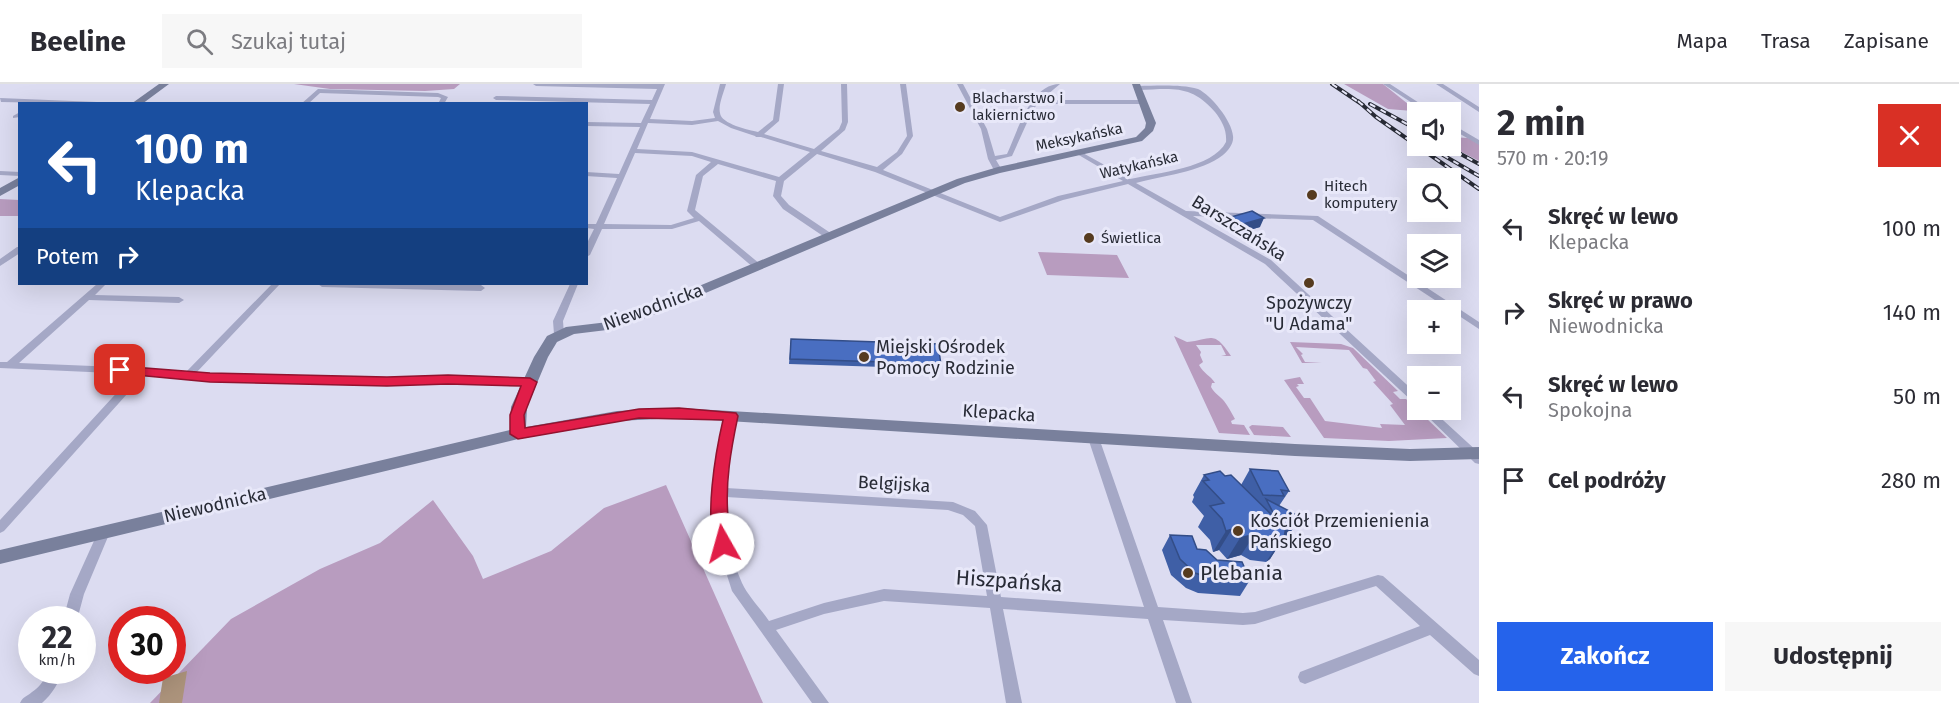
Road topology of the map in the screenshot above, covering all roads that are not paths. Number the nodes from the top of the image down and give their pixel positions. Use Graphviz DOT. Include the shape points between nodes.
graph roads {
  1 [pos="165,84"];
  2 [pos="536,84"];
  3 [pos="723,84"];
  4 [pos="781,84"];
  5 [pos="844,84"];
  6 [pos="903,84"];
  7 [pos="960,84"];
  8 [pos="1057,84"];
  9 [pos="1386,84"];
  10 [pos="1439,84"];
  11 [pos="661,85"];
  12 [pos="1137,86"];
  13 [pos="496,98"];
  14 [pos="1,100"];
  15 [pos="28,102"];
  16 [pos="138,102"];
  17 [pos="306,102"];
  18 [pos="442,102"];
  19 [pos="654,102"];
  20 [pos="1034,102"];
  21 [pos="1144,102"];
  22 [pos="1414,102"];
  23 [pos="1479,110"];
  24 [pos="719,119"];
  25 [pos="644,123"];
  26 [pos="588,124"];
  27 [pos="1461,132"];
  28 [pos="758,136"];
  29 [pos="1479,143"];
  30 [pos="633,151"];
  31 [pos="815,152"];
  32 [pos="1079,153"];
  33 [pos="717,161"];
  34 [pos="995,164"];
  35 [pos="878,170"];
  36 [pos="0,173"];
  37 [pos="18,174"];
  38 [pos="588,174"];
  39 [pos="622,176"];
  40 [pos="780,180"];
  41 [pos="18,181"];
  42 [pos="1129,181"];
  43 [pos="0,193"];
  44 [pos="932,193"];
  45 [pos="1184,212"];
  46 [pos="698,219"];
  47 [pos="588,226"];
  48 [pos="599,226"];
  49 [pos="829,236"];
  50 [pos="18,250"];
  51 [pos="588,251"];
  52 [pos="0,262"];
  53 [pos="757,266"];
  54 [pos="101,285"];
  55 [pos="275,285"];
  56 [pos="362,285"];
  57 [pos="574,285"];
  58 [pos="481,288"];
  59 [pos="86,297"];
  60 [pos="179,300"];
  61 [pos="1479,326"];
  62 [pos="559,334"];
  63 [pos="5,365"];
  64 [pos="142,371"];
  65 [pos="189,374"];
  66 [pos="530,382"];
  67 [pos="1407,391"];
  68 [pos="731,416"];
  69 [pos="1437,420"];
  70 [pos="518,434"];
  71 [pos="1094,438"];
  72 [pos="1477,455"];
  73 [pos="721,492"];
  74 [pos="0,528"];
  75 [pos="104,532"];
  76 [pos="0,557"];
  77 [pos="995,601"];
  78 [pos="74,606"];
  79 [pos="1154,613"];
  80 [pos="766,628"];
  81 [pos="1431,628"];
  82 [pos="1479,669"];
  83 [pos="1305,677"];
  84 [pos="48,684"];
  85 [pos="33,702"];
  86 [pos="822,703"];
  87 [pos="1014,703"];
  88 [pos="1184,703"];
  1 -- 16 [label="street"];
  2 -- 11 [label="street"];
  3 -- 24 [label="street" via="716,108"];
  4 -- 28 [label="street" via="776,121"];
  5 -- 31 [label="street" via="842,130"];
  6 -- 35 [label="street" via="910,136 900,153"];
  7 -- 34 [label="street" via="984,129"];
  8 -- 20 [label="street, Niewodnicka"];
  9 -- 22 [label="street"];
  10 -- 23 [label="street"];
  11 -- 19 [label="street"];
  12 -- 21 [label="street, Meksykańska"];
  12 -- 42 [label="street, Watykańska" via="1200,93 1226,121 1231,138 1230,144 1210,161"];
  13 -- 19 [label="street"];
  14 -- 15 [label="street"];
  17 -- 18 [label="street" via="318,91 438,95 445,97"];
  19 -- 25 [label="street"];
  20 -- 21 [label="street"];
  20 -- 34 [label="street, Niewodnicka" via="1010,155"];
  21 -- 32 [label="street, Meksykańska" via="1151,126 1144,136"];
  24 -- 25 [label="street"];
  24 -- 28 [label="street, Watykańska"];
  25 -- 26 [label="street"];
  25 -- 30 [label="street"];
  27 -- 29 [label="street"];
  28 -- 31 [label="street, Watykańska"];
  30 -- 33 [label="street" via="684,153"];
  30 -- 39 [label="street"];
  31 -- 35 [label="street, Watykańska"];
  31 -- 40 [label="street"];
  32 -- 34 [label="street, Meksykańska"];
  32 -- 42 [label="street, Barszczańska"];
  33 -- 40 [label="street"];
  33 -- 46 [label="street" via="700,175 691,205"];
  34 -- 44 [label="street, Niewodnicka"];
  35 -- 44 [label="street, Watykańska"];
  36 -- 37 [label="street"];
  38 -- 39 [label="street"];
  39 -- 48 [label="street"];
  40 -- 49 [label="street" via="777,196 781,203"];
  41 -- 43 [label="street"];
  42 -- 44 [label="street, Watykańska" via="1044,202 1000,220"];
  42 -- 45 [label="street, Barszczańska"];
  44 -- 49 [label="street, Niewodnicka"];
  45 -- 61 [label="street" via="1316,218"];
  45 -- 67 [label="street, Barszczańska" via="1268,262"];
  46 -- 48 [label="street" via="672,227"];
  46 -- 53 [label="street"];
  47 -- 48 [label="street"];
  48 -- 51 [label="street"];
  49 -- 53 [label="street, Niewodnicka"];
  50 -- 52 [label="street"];
  53 -- 62 [label="street, Niewodnicka" via="617,324"];
  54 -- 59 [label="street"];
  55 -- 65 [label="street"];
  56 -- 58 [label="street"];
  57 -- 62 [label="street" via="558,321"];
  59 -- 60 [label="street"];
  59 -- 63 [label="street"];
  62 -- 66 [label="street" via="548,344"];
  63 -- 64 [label="street"];
  64 -- 65 [label="street"];
  64 -- 74 [label="street"];
  65 -- 66 [label="street" via="387,382"];
  66 -- 70 [label="street" via="517,415"];
  68 -- 70 [label="street, Klepacka" via="639,414"];
  68 -- 71 [label="street, Klepacka"];
  68 -- 73 [label="street" via="722,452"];
  69 -- 72 [label="street"];
  70 -- 75 [label="street, Niewodnicka"];
  71 -- 72 [label="street, Klepacka"];
  71 -- 79 [label="street"];
  73 -- 77 [label="street, Belgijska" via="964,509 981,525"];
  73 -- 80 [label="street" via="719,514 730,566 737,587"];
  75 -- 76 [label="street, Niewodnicka"];
  75 -- 78 [label="street"];
  77 -- 79 [label="street, Hiszpańska"];
  77 -- 80 [label="street, Hiszpańska" via="884,595 811,610"];
  77 -- 87 [label="street, Belgijska"];
  79 -- 81 [label="street, Hiszpańska" via="1255,618 1378,580"];
  79 -- 88 [label="street"];
  80 -- 86 [label="street"];
  81 -- 82 [label="street"];
  81 -- 83 [label="street"];
  84 -- 85 [label="street"];
}
